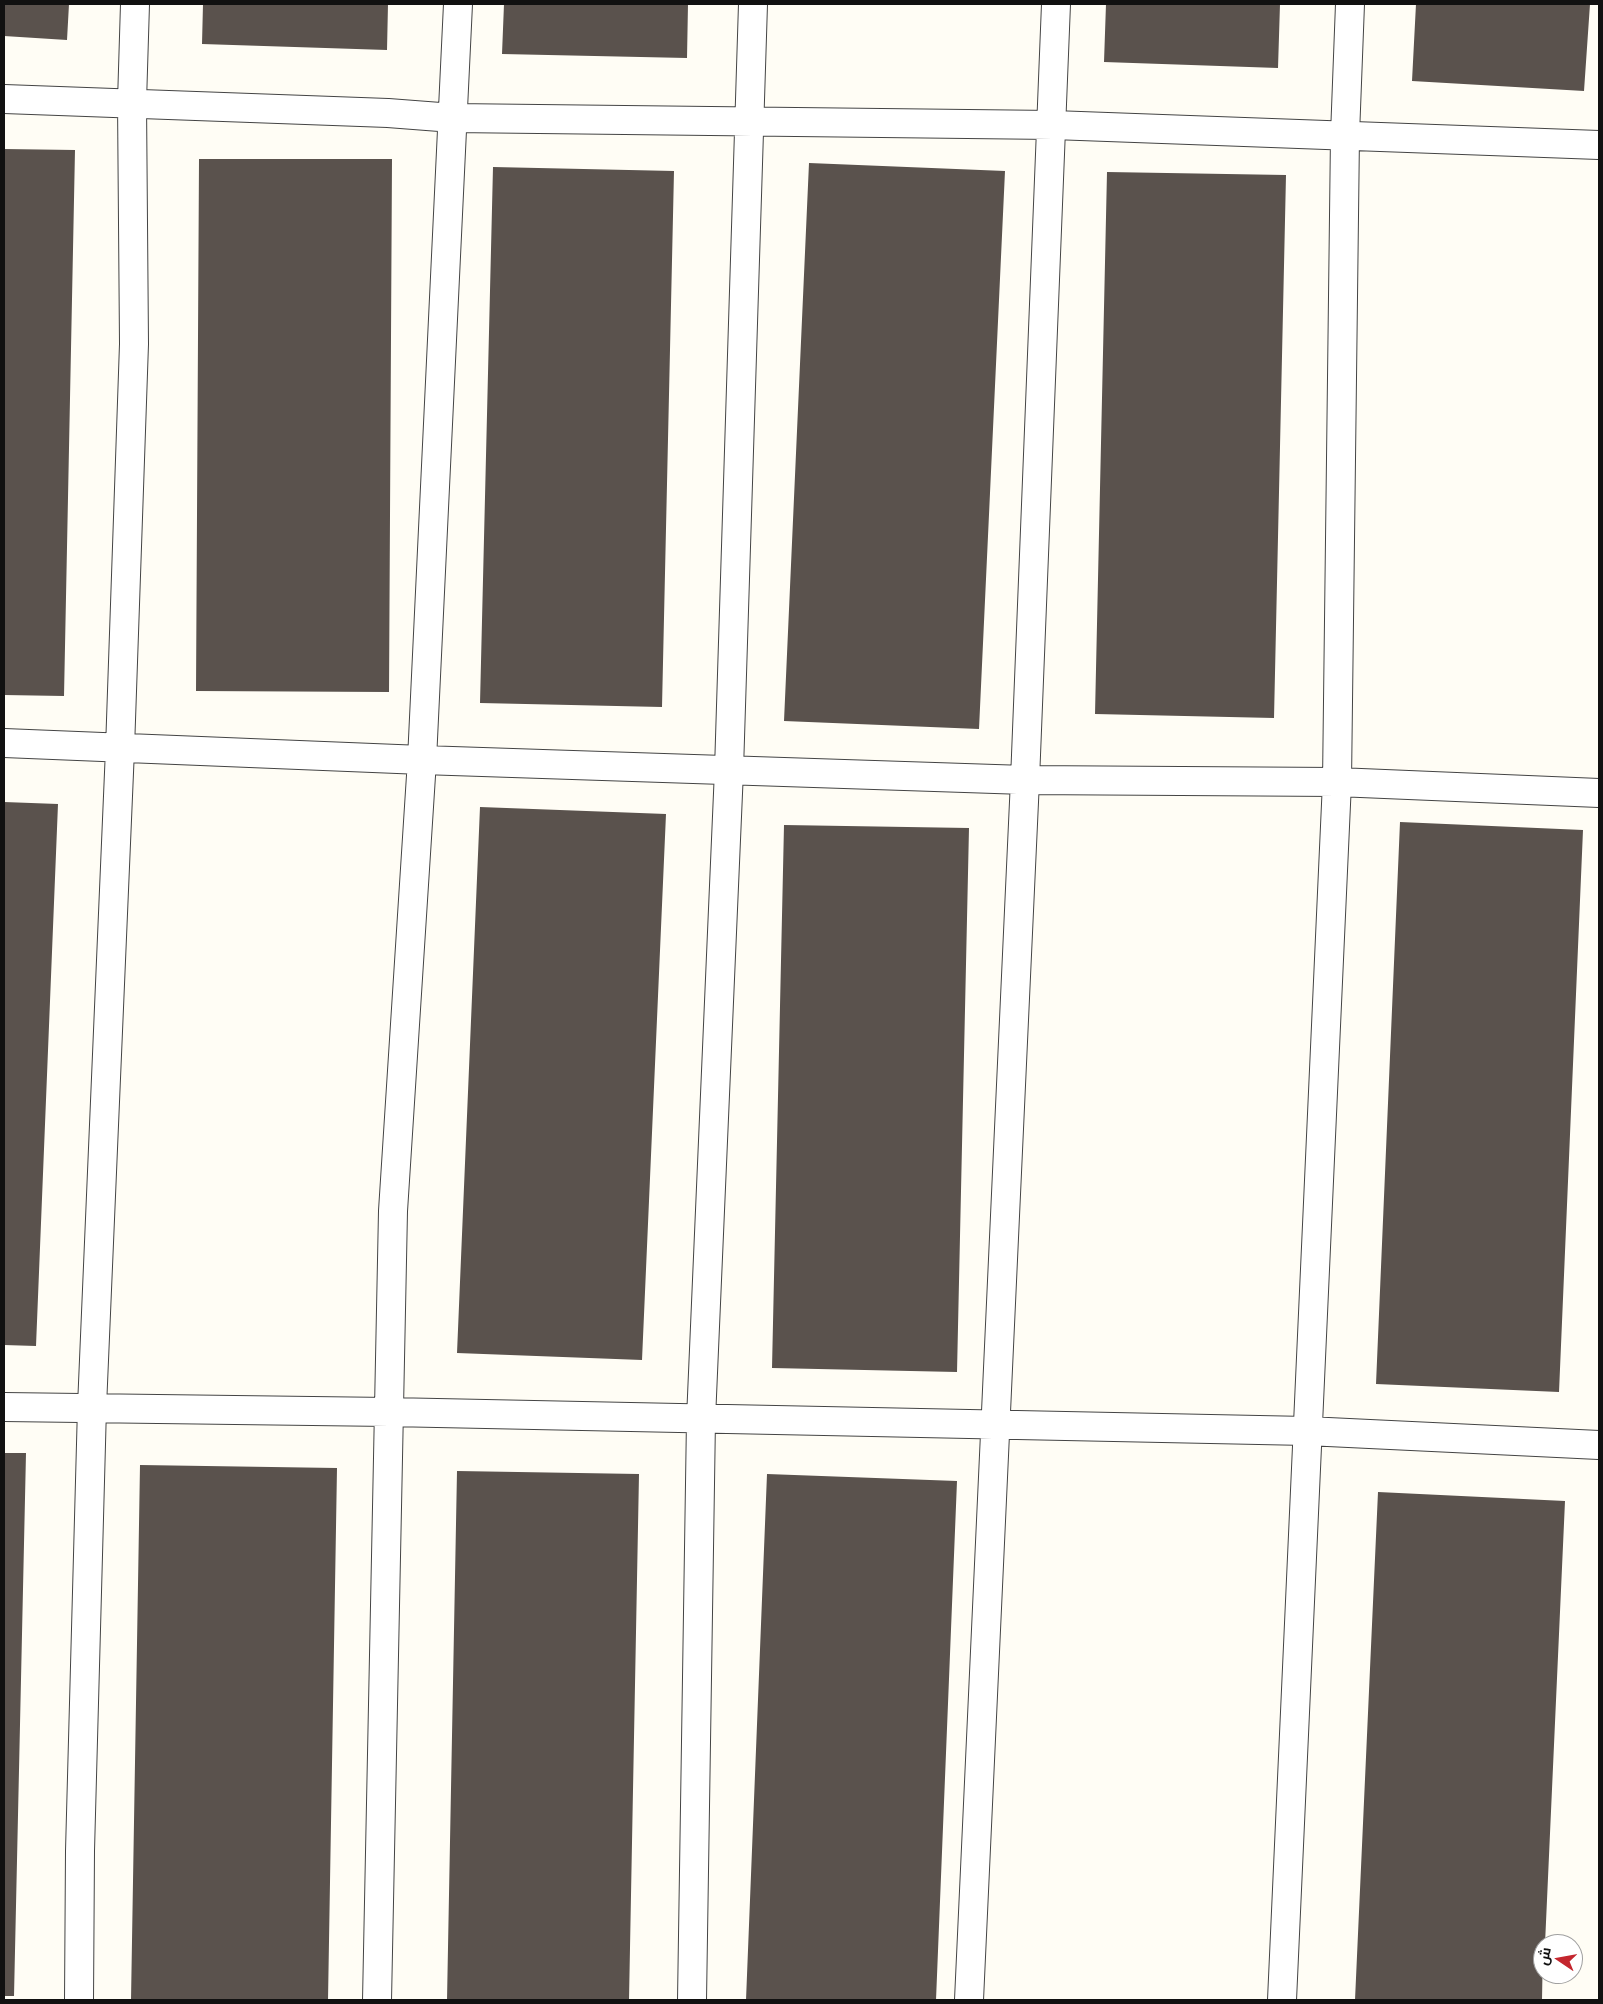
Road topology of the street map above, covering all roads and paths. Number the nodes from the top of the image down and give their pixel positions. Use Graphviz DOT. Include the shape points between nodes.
graph roads {
  1 [pos="135,4"];
  2 [pos="458,4"];
  3 [pos="753,4"];
  4 [pos="1056,4"];
  5 [pos="1350,4"];
  6 [pos="4,99"];
  7 [pos="132,102"];
  8 [pos="453,118"];
  9 [pos="750,120"];
  10 [pos="1052,125"];
  11 [pos="1345,135"];
  12 [pos="1599,145"];
  13 [pos="4,744"];
  14 [pos="120,749"];
  15 [pos="422,760"];
  16 [pos="729,770"];
  17 [pos="1025,780"];
  18 [pos="1337,782"];
  19 [pos="1599,793"];
  20 [pos="4,1407"];
  21 [pos="92,1407"];
  22 [pos="389,1412"];
  23 [pos="701,1419"];
  24 [pos="995,1426"];
  25 [pos="1307,1431"];
  26 [pos="1599,1445"];
  27 [pos="79,2000"];
  28 [pos="377,2000"];
  29 [pos="692,2000"];
  30 [pos="969,2000"];
  31 [pos="1282,2000"];
  1 -- 7 [label="street"];
  2 -- 8 [label="street"];
  3 -- 9 [label="street"];
  4 -- 10 [label="street"];
  5 -- 11 [label="street"];
  6 -- 7 [label="street"];
  7 -- 8 [label="street"];
  7 -- 14 [label="street" via="134,344"];
  8 -- 9 [label="street"];
  8 -- 15 [label="street"];
  9 -- 10 [label="street"];
  9 -- 16 [label="street"];
  10 -- 11 [label="street"];
  10 -- 17 [label="street"];
  11 -- 12 [label="street"];
  11 -- 18 [label="street"];
  13 -- 14 [label="street"];
  14 -- 15 [label="street"];
  14 -- 21 [label="street"];
  15 -- 16 [label="street"];
  15 -- 22 [label="street" via="393,1211"];
  16 -- 17 [label="street"];
  16 -- 23 [label="street"];
  17 -- 18 [label="street"];
  17 -- 24 [label="street"];
  18 -- 19 [label="street"];
  18 -- 25 [label="street"];
  20 -- 21 [label="street"];
  21 -- 22 [label="street"];
  21 -- 27 [label="street"];
  22 -- 23 [label="street"];
  22 -- 28 [label="street"];
  23 -- 24 [label="street"];
  23 -- 29 [label="street"];
  24 -- 25 [label="street"];
  24 -- 30 [label="street"];
  25 -- 26 [label="street"];
  25 -- 31 [label="street"];
}
